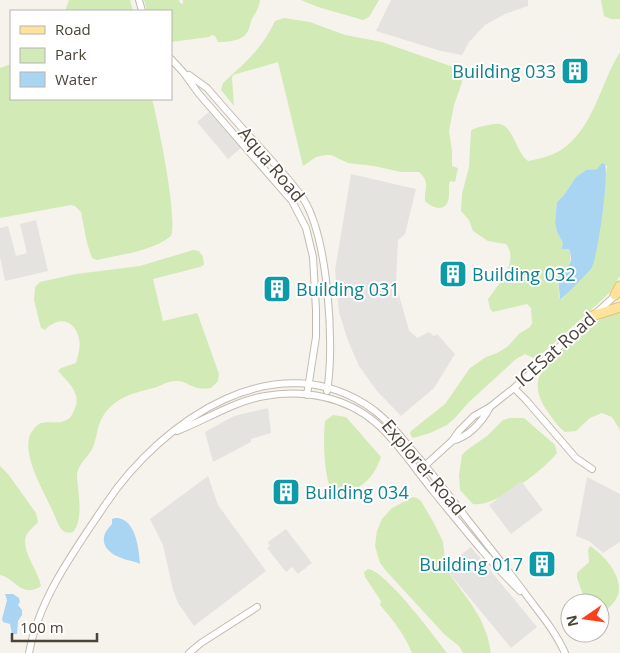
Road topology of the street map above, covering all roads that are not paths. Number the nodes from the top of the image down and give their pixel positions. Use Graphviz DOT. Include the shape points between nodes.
graph roads {
  1 [pos="172,59"];
  2 [pos="183,72"];
  3 [pos="620,286"];
  4 [pos="618,294"];
  5 [pos="620,307"];
  6 [pos="592,316"];
  7 [pos="308,385"];
  8 [pos="328,388"];
  9 [pos="514,388"];
  10 [pos="307,395"];
  11 [pos="325,397"];
  12 [pos="171,434"];
  13 [pos="426,466"];
  14 [pos="592,469"];
  15 [pos="418,472"];
  16 [pos="257,607"];
  17 [pos="535,607"];
  18 [pos="29,653"];
  19 [pos="189,653"];
  20 [pos="565,653"];
  1 -- 2 [label="street, Aqua Road"];
  2 -- 7 [label="street, Aqua Road" via="292,201 306,228 313,257 316,310 316,337"];
  2 -- 8 [label="street, Aqua Road" via="212,94 294,185 311,214 321,246 328,307"];
  3 -- 4 [label="main road"];
  4 -- 6 [label="street, ICESat Road"];
  5 -- 6 [label="main road"];
  6 -- 9 [label="street, ICESat Road"];
  7 -- 8 [label="street, Explorer Road"];
  7 -- 10 [label="street, Aqua Road"];
  7 -- 12 [label="street, Explorer Road" via="277,384 247,390 193,415"];
  8 -- 11 [label="street, Aqua Road"];
  8 -- 13 [label="street, Explorer Road" via="359,401 384,418"];
  9 -- 13 [label="street, ICESat Road" via="474,416"];
  9 -- 14 [label="street" via="576,458"];
  10 -- 11 [label="street, Explorer Road"];
  10 -- 12 [label="street, Explorer Road" via="282,394 251,399"];
  11 -- 15 [label="street, Explorer Road" via="376,423"];
  12 -- 18 [label="street, Explorer Road" via="148,453 114,491 46,601"];
  13 -- 15 [label="street, ICESat Road"];
  13 -- 17 [label="street, Explorer Road"];
  15 -- 17 [label="street, Explorer Road" via="484,554"];
  16 -- 19 [label="street"];
  17 -- 20 [label="street, Explorer Road"];
}
